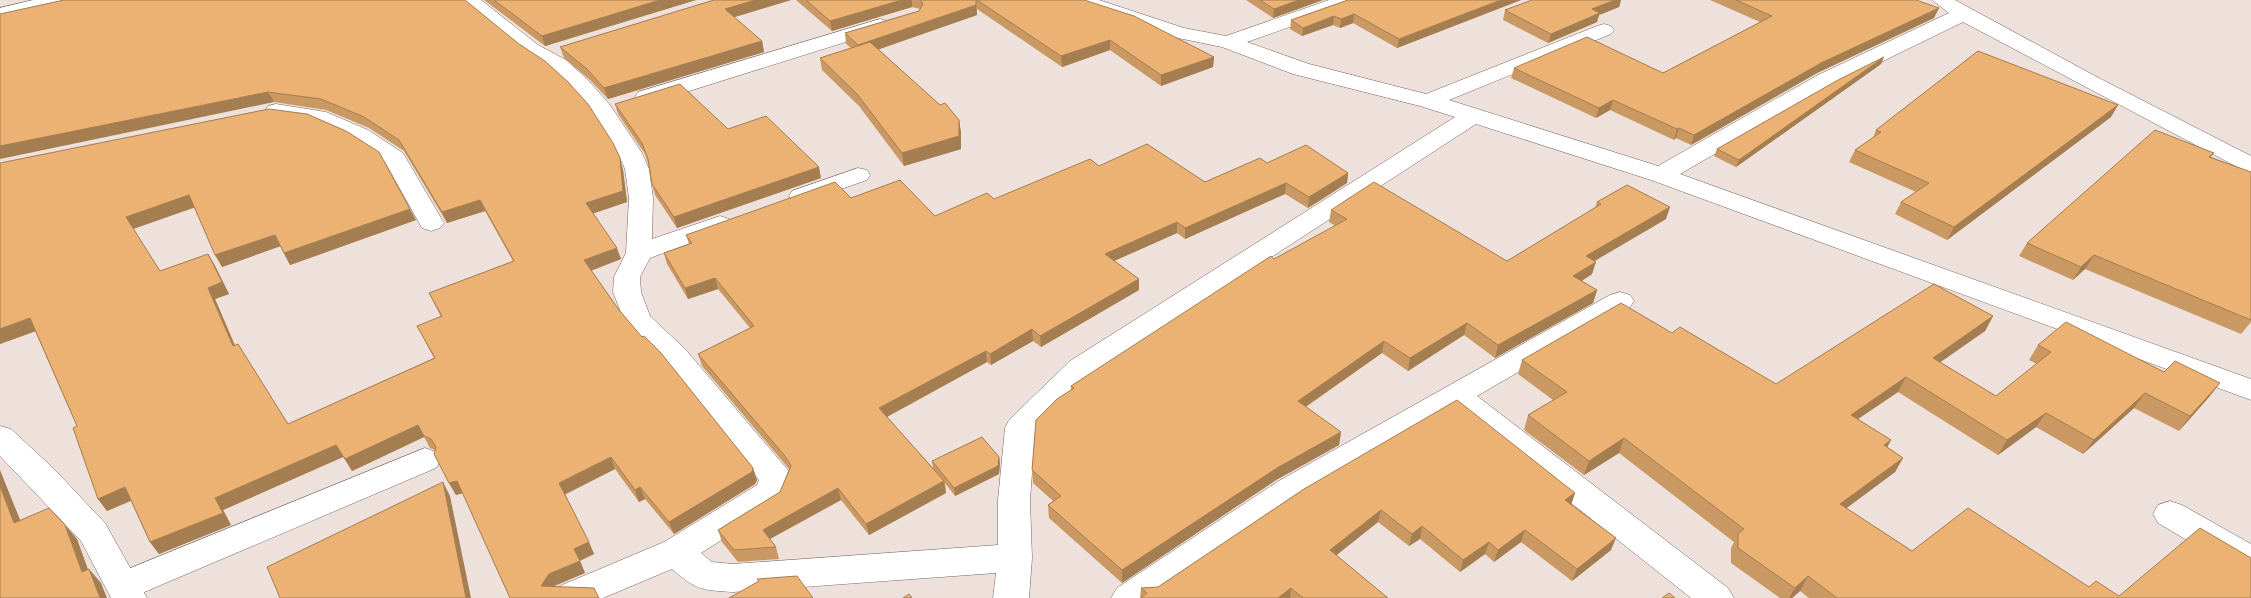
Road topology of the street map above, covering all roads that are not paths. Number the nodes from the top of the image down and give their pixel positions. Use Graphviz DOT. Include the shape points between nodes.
graph roads {
  1 [pos="57,0"];
  2 [pos="469,0"];
  3 [pos="1079,0"];
  4 [pos="1348,0"];
  5 [pos="1942,0"];
  6 [pos="0,14"];
  7 [pos="1962,14"];
  8 [pos="903,18"];
  9 [pos="1604,30"];
  10 [pos="1226,42"];
  11 [pos="570,47"];
  12 [pos="542,56"];
  13 [pos="1428,101"];
  14 [pos="617,105"];
  15 [pos="254,115"];
  16 [pos="1472,117"];
  17 [pos="2251,165"];
  18 [pos="858,175"];
  19 [pos="1660,175"];
  20 [pos="776,204"];
  21 [pos="740,217"];
  22 [pos="431,223"];
  23 [pos="639,253"];
  24 [pos="1620,301"];
  25 [pos="2251,390"];
  26 [pos="1455,395"];
  27 [pos="0,437"];
  28 [pos="425,460"];
  29 [pos="2170,514"];
  30 [pos="676,552"];
  31 [pos="1015,558"];
  32 [pos="2251,562"];
  33 [pos="126,592"];
  34 [pos="567,598"];
  35 [pos="1012,598"];
  36 [pos="1129,598"];
  37 [pos="1716,598"];
  1 -- 6 [label="street"];
  2 -- 12 [label="street"];
  3 -- 10 [label="street" via="1180,33"];
  4 -- 10 [label="street"];
  5 -- 7 [label="street"];
  7 -- 17 [label="street"];
  7 -- 19 [label="street" via="1826,80"];
  8 -- 14 [label="street"];
  9 -- 13 [label="street"];
  10 -- 13 [label="street" via="1301,69"];
  11 -- 12 [label="street"];
  12 -- 14 [label="street" via="558,65 581,86"];
  13 -- 16 [label="street"];
  14 -- 23 [label="street" via="637,169"];
  15 -- 22 [label="street" via="274,111 318,117 360,135 395,158"];
  16 -- 19 [label="street"];
  16 -- 31 [label="street" via="1080,368 1051,394 1020,428 1014,500"];
  18 -- 20 [label="street"];
  19 -- 25 [label="street"];
  21 -- 23 [label="street"];
  23 -- 30 [label="street" via="627,277 627,292 638,320 676,357 776,478 770,494"];
  24 -- 26 [label="street"];
  26 -- 36 [label="street" via="1289,491"];
  26 -- 37 [label="street"];
  27 -- 33 [label="street" via="93,532"];
  28 -- 33 [label="street"];
  29 -- 32 [label="street"];
  30 -- 31 [label="street" via="704,576 733,578"];
  30 -- 34 [label="street"];
  31 -- 35 [label="street"];
}
